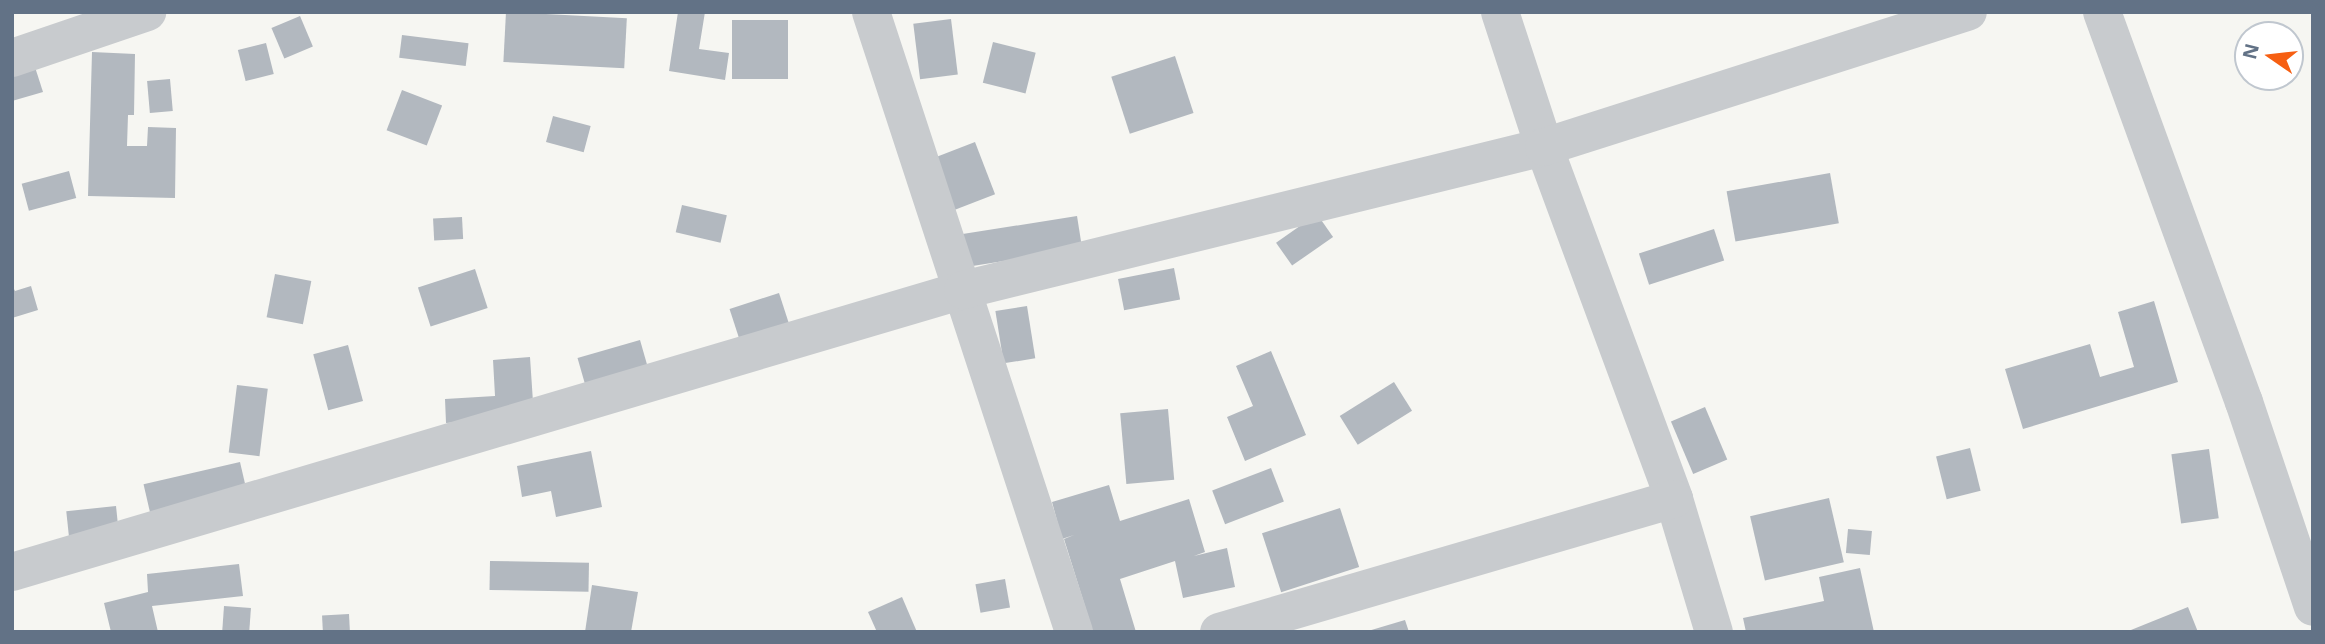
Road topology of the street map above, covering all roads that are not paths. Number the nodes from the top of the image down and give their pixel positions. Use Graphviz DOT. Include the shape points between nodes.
graph roads {
  1 [pos="147,12"];
  2 [pos="871,12"];
  3 [pos="1500,12"];
  4 [pos="1968,12"];
  5 [pos="2102,12"];
  6 [pos="12,58"];
  7 [pos="1544,147"];
  8 [pos="963,289"];
  9 [pos="1674,499"];
  10 [pos="12,572"];
  11 [pos="2313,607"];
  12 [pos="1074,632"];
  13 [pos="1219,632"];
  14 [pos="1714,632"];
  1 -- 6 [label="street"];
  2 -- 8 [label="street"];
  3 -- 7 [label="street"];
  4 -- 7 [label="street"];
  5 -- 11 [label="street"];
  7 -- 8 [label="street"];
  7 -- 9 [label="street"];
  8 -- 10 [label="street"];
  8 -- 12 [label="street"];
  9 -- 13 [label="street"];
  9 -- 14 [label="street"];
}
